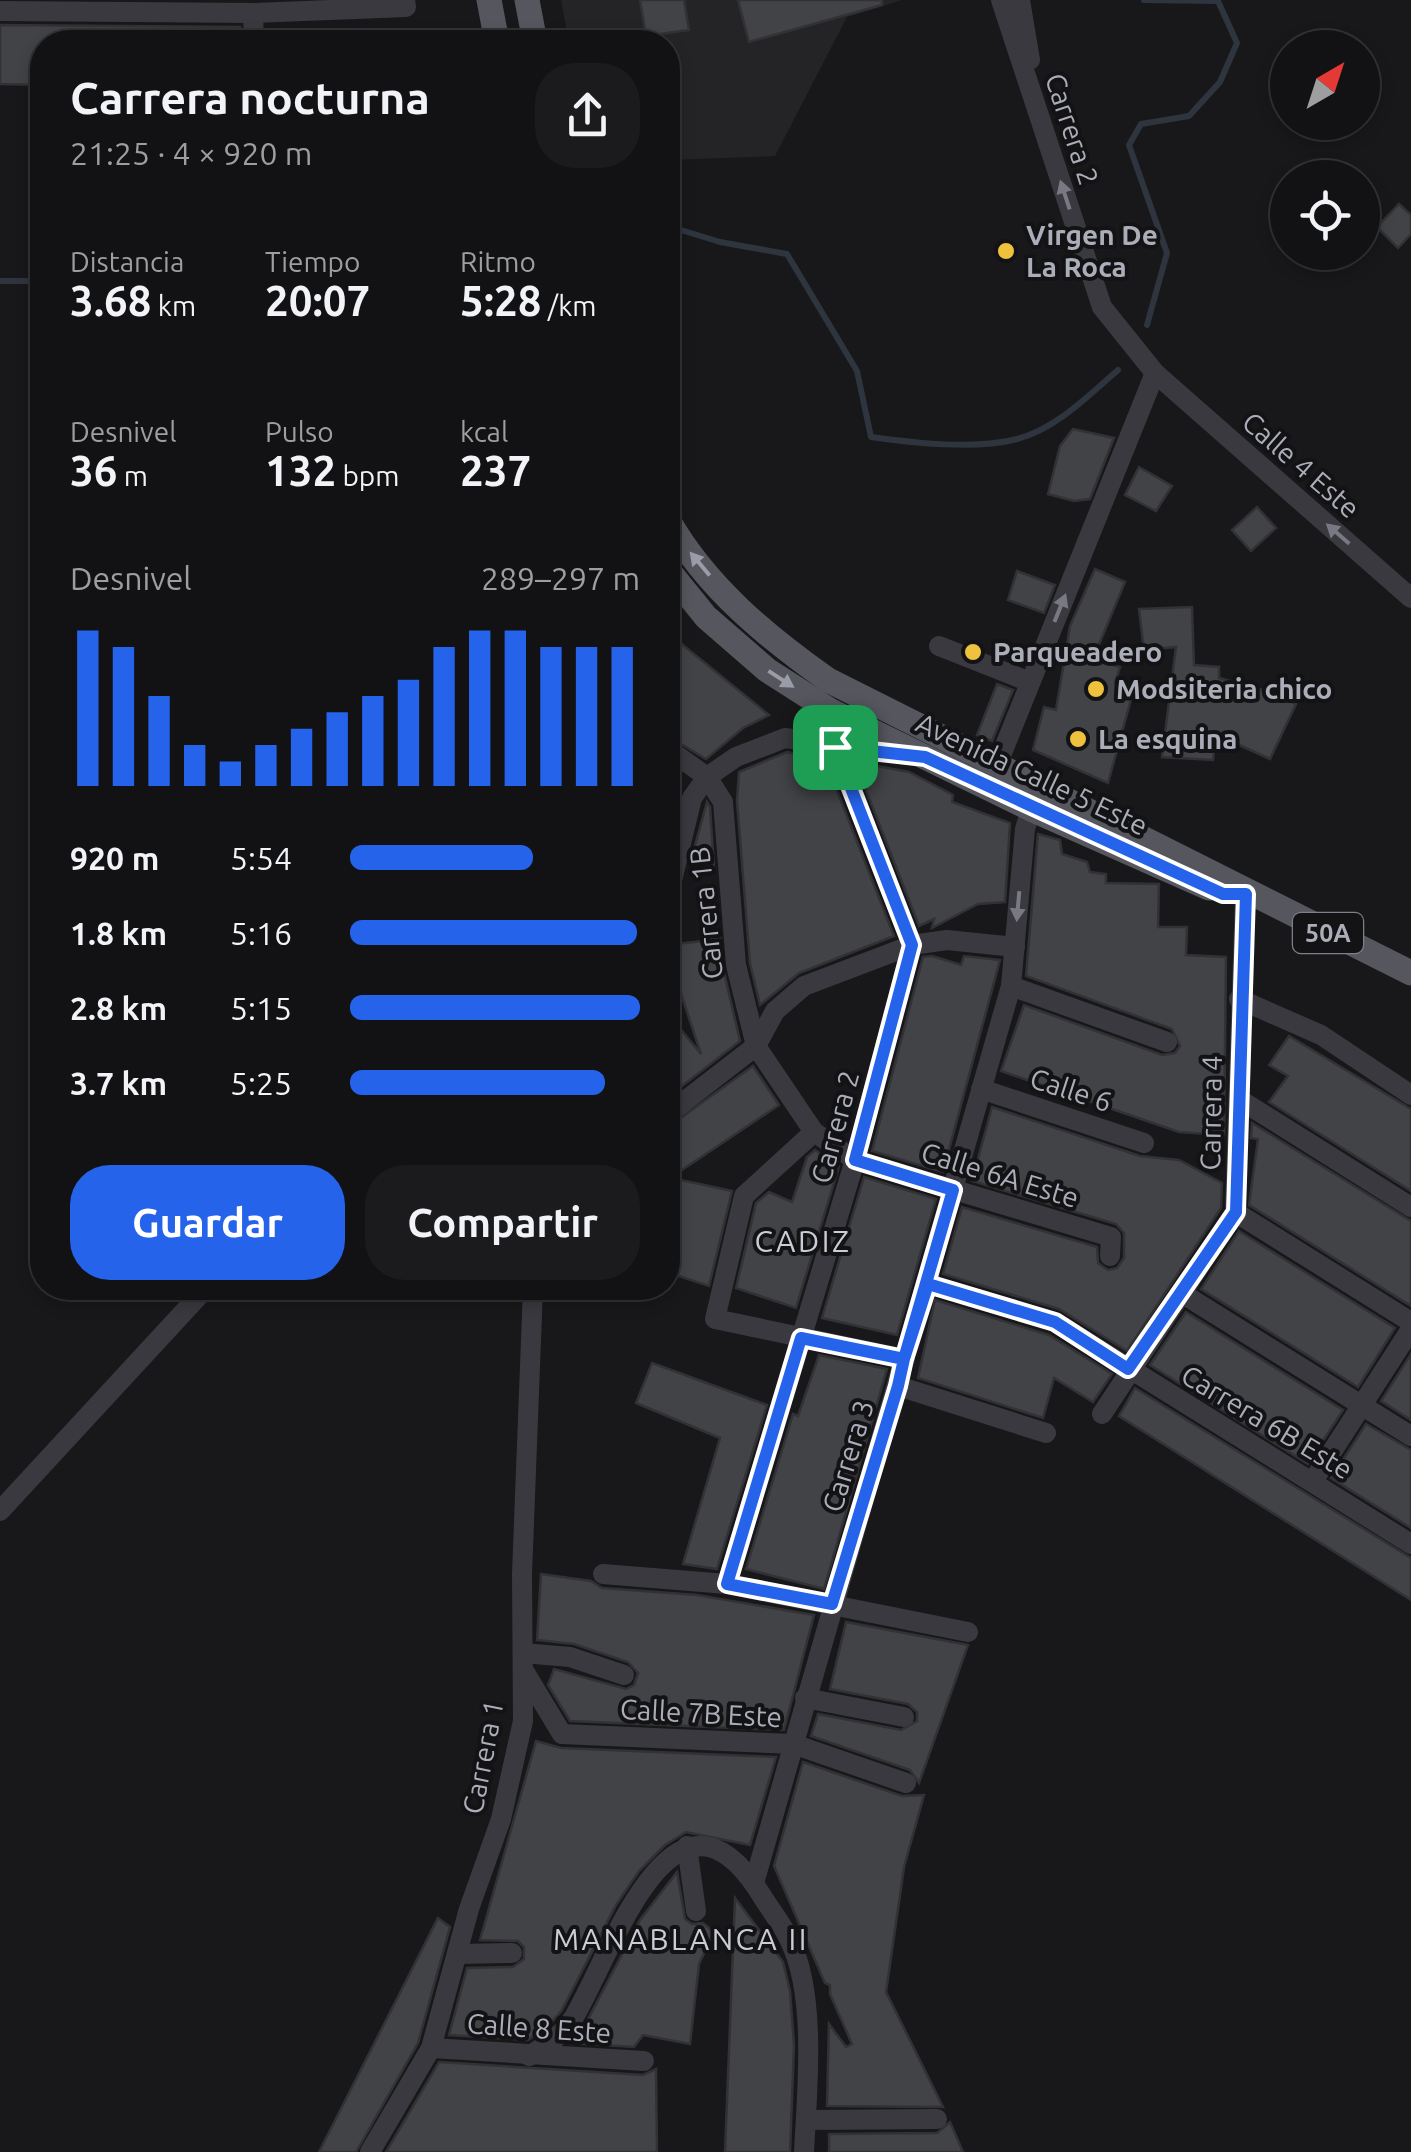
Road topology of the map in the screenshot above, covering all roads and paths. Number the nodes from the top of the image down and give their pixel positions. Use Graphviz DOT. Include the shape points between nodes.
graph roads {
  1 [pos="488,0"];
  2 [pos="527,0"];
  3 [pos="1001,0"];
  4 [pos="1020,0"];
  5 [pos="406,4"];
  6 [pos="241,9"];
  7 [pos="0,11"];
  8 [pos="494,30"];
  9 [pos="533,30"];
  10 [pos="1033,97"];
  11 [pos="1155,373"];
  12 [pos="680,535"];
  13 [pos="680,585"];
  14 [pos="1411,598"];
  15 [pos="939,646"];
  16 [pos="1030,682"];
  17 [pos="835,747"];
  18 [pos="680,757"];
  19 [pos="925,757"];
  20 [pos="998,763"];
  21 [pos="707,777"];
  22 [pos="1031,809"];
  23 [pos="680,837"];
  24 [pos="1246,894"];
  25 [pos="912,945"];
  26 [pos="1015,947"];
  27 [pos="1411,973"];
  28 [pos="1011,986"];
  29 [pos="1239,999"];
  30 [pos="1167,1042"];
  31 [pos="756,1046"];
  32 [pos="980,1090"];
  33 [pos="1411,1096"];
  34 [pos="1242,1101"];
  35 [pos="680,1105"];
  36 [pos="814,1132"];
  37 [pos="1144,1143"];
  38 [pos="855,1160"];
  39 [pos="953,1190"];
  40 [pos="1411,1208"];
  41 [pos="1236,1212"];
  42 [pos="1110,1256"];
  43 [pos="928,1284"];
  44 [pos="1183,1294"];
  45 [pos="195,1300"];
  46 [pos="533,1300"];
  47 [pos="1411,1326"];
  48 [pos="801,1338"];
  49 [pos="904,1359"];
  50 [pos="1128,1369"];
  51 [pos="898,1386"];
  52 [pos="1362,1406"];
  53 [pos="1102,1414"];
  54 [pos="1046,1434"];
  55 [pos="1411,1436"];
  56 [pos="1313,1481"];
  57 [pos="0,1511"];
  58 [pos="1411,1544"];
  59 [pos="602,1574"];
  60 [pos="727,1584"];
  61 [pos="832,1604"];
  62 [pos="968,1632"];
  63 [pos="524,1662"];
  64 [pos="624,1675"];
  65 [pos="806,1698"];
  66 [pos="904,1717"];
  67 [pos="792,1744"];
  68 [pos="906,1782"];
  69 [pos="688,1846"];
  70 [pos="754,1883"];
  71 [pos="696,1911"];
  72 [pos="512,1953"];
  73 [pos="456,1954"];
  74 [pos="431,2048"];
  75 [pos="529,2056"];
  76 [pos="644,2061"];
  77 [pos="806,2120"];
  78 [pos="936,2120"];
  79 [pos="370,2152"];
  80 [pos="804,2152"];
  1 -- 8 [label="main road"];
  2 -- 9 [label="main road"];
  3 -- 10 [label="street, Carrera 2"];
  4 -- 10 [label="street"];
  5 -- 6 [label="street"];
  6 -- 7 [label="street"];
  11 -- 10 [label="street, Carrera 2, one-way" via="1102,307"];
  14 -- 11 [label="street, Calle 4 Este, one-way"];
  16 -- 11 [label="street, one-way"];
  20 -- 12 [label="main road, Avenida Calle 5 Este / 50A, one-way" via="828,680 777,644 734,605"];
  13 -- 19 [label="main road, Avenida Calle 5 Este / 50A, one-way" via="767,670"];
  15 -- 16 [label="street"];
  16 -- 20 [label="street"];
  17 -- 19 [label="street"];
  17 -- 21 [label="street" via="784,738"];
  17 -- 25 [label="street"];
  18 -- 21 [label="street"];
  19 -- 22 [label="main road, Avenida Calle 5 Este / 50A"];
  20 -- 24 [label="main road, Avenida Calle 5 Este / 50A"];
  21 -- 23 [label="street" via="692,798"];
  21 -- 31 [label="street, Carrera 1B" via="723,802 736,965"];
  22 -- 24 [label="main road, Avenida Calle 5 Este / 50A" via="1223,894"];
  22 -- 26 [label="street, Carrera 3, one-way"];
  24 -- 27 [label="main road, Avenida Calle 5 Este / 50A"];
  24 -- 29 [label="street, Carrera 4"];
  25 -- 26 [label="street" via="948,940"];
  25 -- 31 [label="street" via="804,986 775,1010"];
  25 -- 38 [label="street, Carrera 2"];
  26 -- 28 [label="street, Carrera 3"];
  28 -- 30 [label="street"];
  28 -- 32 [label="street, Carrera 3"];
  29 -- 33 [label="street" via="1321,1035"];
  29 -- 34 [label="street, Carrera 4"];
  31 -- 35 [label="street"];
  31 -- 36 [label="street, Carrera 1B"];
  32 -- 37 [label="street, Calle 6"];
  32 -- 39 [label="street, Carrera 3"];
  34 -- 40 [label="street"];
  34 -- 41 [label="street, Carrera 4"];
  36 -- 38 [label="street, Carrera 1B"];
  36 -- 48 [label="street" via="744,1196 715,1319"];
  38 -- 39 [label="street, Calle 6A Este"];
  38 -- 48 [label="street, Carrera 2"];
  39 -- 42 [label="street, Calle 6A Este" via="1110,1237"];
  39 -- 43 [label="street, Carrera 3"];
  41 -- 44 [label="street, Carrera 4"];
  41 -- 47 [label="street"];
  43 -- 49 [label="street, Carrera 3"];
  43 -- 50 [label="street, Carrera 6B Este" via="1055,1322"];
  44 -- 50 [label="street, Carrera 4"];
  44 -- 52 [label="street"];
  45 -- 57 [label="street"];
  46 -- 63 [label="street, Carrera 1"];
  47 -- 52 [label="street"];
  48 -- 49 [label="street"];
  48 -- 60 [label="street, Carrera 2"];
  49 -- 51 [label="street, Carrera 3"];
  50 -- 53 [label="street, Carrera 4"];
  50 -- 56 [label="street, Carrera 6B Este"];
  51 -- 54 [label="street"];
  51 -- 61 [label="street, Carrera 3"];
  52 -- 55 [label="street"];
  52 -- 56 [label="street"];
  56 -- 58 [label="street, Carrera 6B Este"];
  59 -- 60 [label="street"];
  60 -- 61 [label="street"];
  61 -- 62 [label="street"];
  61 -- 65 [label="street, Carrera 3"];
  63 -- 64 [label="street" via="570,1657"];
  63 -- 67 [label="street, Calle 7B Este" via="562,1734"];
  63 -- 73 [label="street, Carrera 1" via="523,1722 501,1818"];
  65 -- 66 [label="street"];
  65 -- 67 [label="street, Carrera 3"];
  67 -- 68 [label="street, Calle 7B Este"];
  67 -- 70 [label="street, Carrera 3"];
  69 -- 70 [label="street" via="708,1845 732,1858"];
  69 -- 71 [label="street"];
  69 -- 75 [label="street" via="657,1867 573,2019"];
  70 -- 77 [label="street" via="792,1944 810,2033"];
  72 -- 73 [label="street"];
  73 -- 74 [label="street, Carrera 1"];
  74 -- 75 [label="street, Calle 8 Este"];
  74 -- 79 [label="street, Carrera 1"];
  75 -- 76 [label="street, Calle 8 Este"];
  77 -- 78 [label="street"];
  77 -- 80 [label="street"];
}
